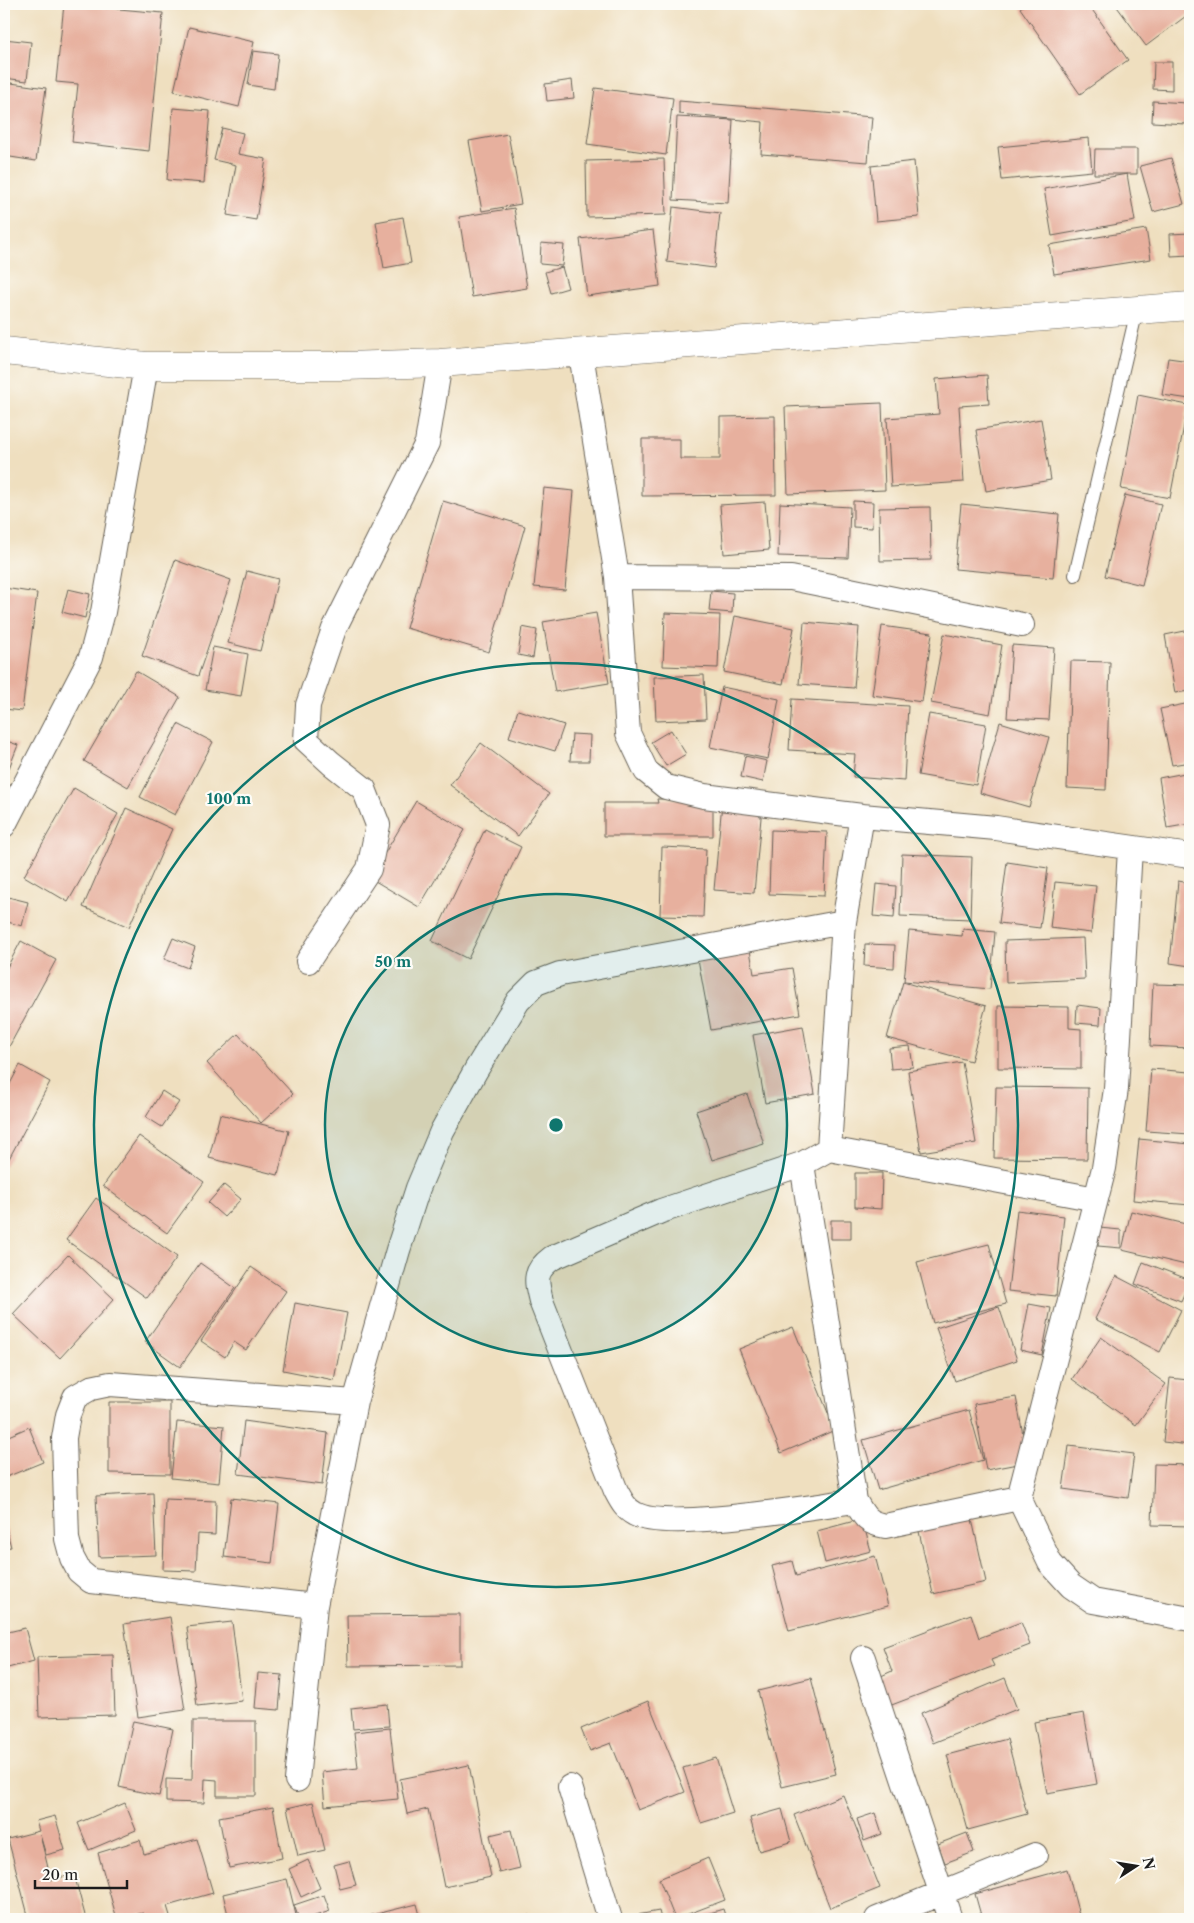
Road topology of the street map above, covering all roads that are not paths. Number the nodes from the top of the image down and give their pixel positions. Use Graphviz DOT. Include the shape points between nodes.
graph roads {
  1 [pos="1190,306"];
  2 [pos="1137,310"];
  3 [pos="4,351"];
  4 [pos="581,354"];
  5 [pos="440,363"];
  6 [pos="146,366"];
  7 [pos="1075,575"];
  8 [pos="617,577"];
  9 [pos="1022,625"];
  10 [pos="862,816"];
  11 [pos="4,825"];
  12 [pos="1130,849"];
  13 [pos="1190,856"];
  14 [pos="844,922"];
  15 [pos="308,961"];
  16 [pos="829,1149"];
  17 [pos="802,1164"];
  18 [pos="1096,1199"];
  19 [pos="355,1402"];
  20 [pos="1019,1498"];
  21 [pos="855,1501"];
  22 [pos="314,1606"];
  23 [pos="1190,1619"];
  24 [pos="863,1658"];
  25 [pos="297,1780"];
  26 [pos="570,1788"];
  27 [pos="1035,1855"];
  28 [pos="942,1893"];
  29 [pos="610,1919"];
  30 [pos="877,1919"];
  31 [pos="950,1919"];
  1 -- 2 [label="street"];
  2 -- 4 [label="street"];
  2 -- 7 [label="lane"];
  3 -- 6 [label="street"];
  4 -- 5 [label="street"];
  4 -- 8 [label="street"];
  5 -- 6 [label="street" via="335,367"];
  5 -- 15 [label="street" via="427,444 334,629 308,705 306,740 364,789 378,824 369,870"];
  6 -- 11 [label="street" via="103,612 91,657"];
  8 -- 9 [label="street" via="791,578"];
  8 -- 10 [label="street" via="628,733 646,771 666,786 704,796"];
  10 -- 12 [label="street" via="996,828"];
  10 -- 14 [label="street"];
  12 -- 13 [label="street"];
  12 -- 18 [label="street" via="1116,1089"];
  14 -- 16 [label="street"];
  14 -- 19 [label="street" via="560,974 536,983 518,1001 439,1139 418,1188 398,1250"];
  16 -- 17 [label="street"];
  16 -- 18 [label="street"];
  17 -- 21 [label="street"];
  17 -- 21 [label="street" via="660,1211 552,1258 541,1266 536,1280 540,1301 616,1491 635,1515 682,1522"];
  18 -- 20 [label="street"];
  19 -- 22 [label="street"];
  19 -- 22 [label="street" via="110,1384 91,1388 75,1397 68,1415 64,1438 67,1539 79,1571 91,1581"];
  20 -- 21 [label="street" via="885,1526 873,1524"];
  20 -- 23 [label="street" via="1050,1564 1071,1586 1093,1601"];
  22 -- 25 [label="street"];
  24 -- 28 [label="street"];
  26 -- 29 [label="street"];
  27 -- 28 [label="street"];
  28 -- 30 [label="street"];
  28 -- 31 [label="street"];
}
